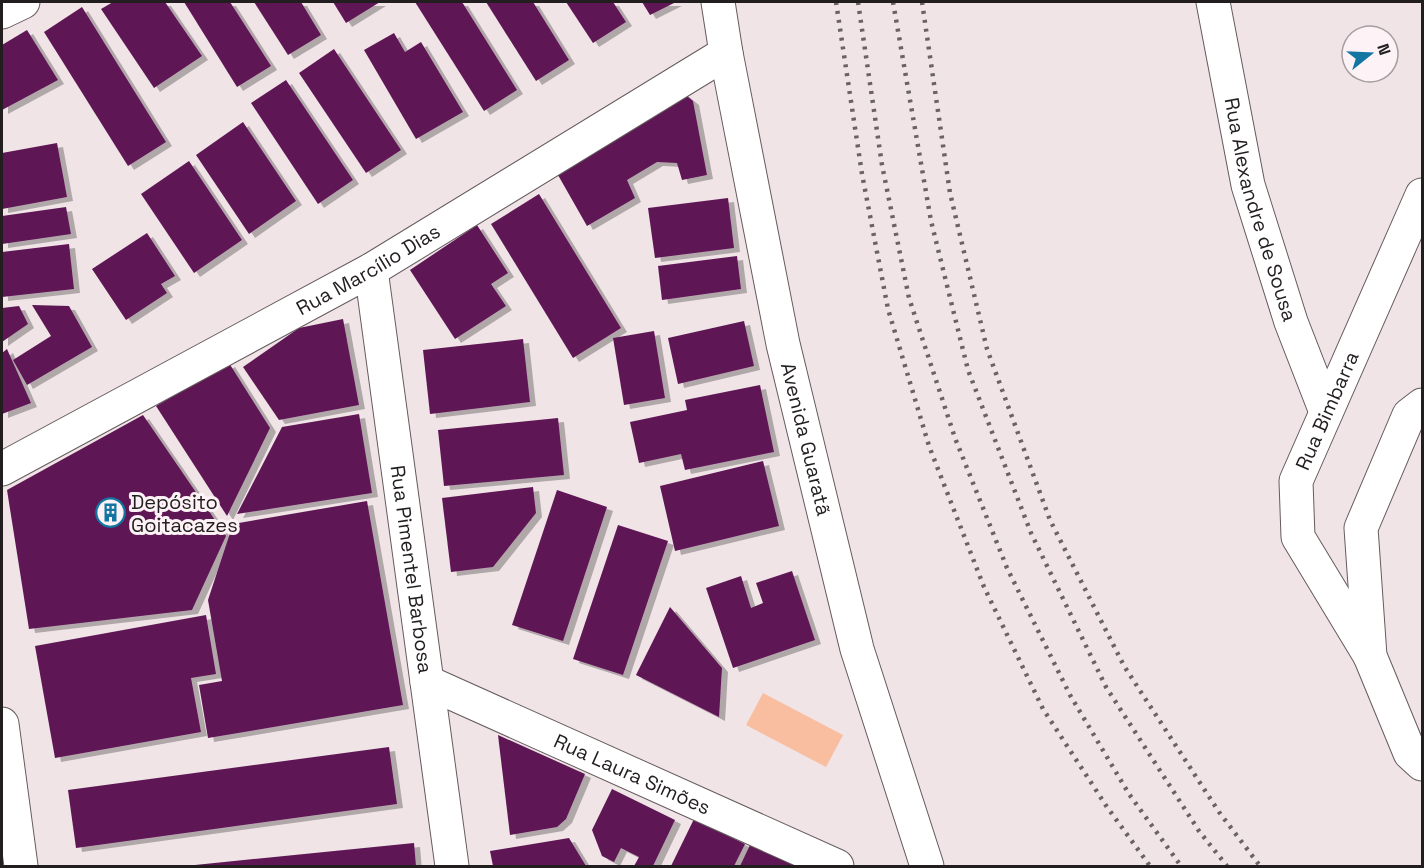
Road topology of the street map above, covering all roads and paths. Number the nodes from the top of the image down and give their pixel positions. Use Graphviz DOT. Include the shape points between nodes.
graph roads {
  1 [pos="23,2"];
  2 [pos="718,2"];
  3 [pos="1213,2"];
  4 [pos="2,12"];
  5 [pos="726,53"];
  6 [pos="1422,195"];
  7 [pos="371,270"];
  8 [pos="1422,405"];
  9 [pos="1326,412"];
  10 [pos="2,469"];
  11 [pos="1370,656"];
  12 [pos="427,681"];
  13 [pos="2,724"];
  14 [pos="1422,764"];
  15 [pos="21,867"];
  16 [pos="452,867"];
  17 [pos="837,867"];
  18 [pos="927,867"];
  1 -- 4 [label="street"];
  2 -- 5 [label="street, Avenida Guaratã"];
  3 -- 9 [label="street, Rua Alexandre de Sousa" via="1248,185 1291,322"];
  5 -- 7 [label="street, Rua Marcílio Dias"];
  5 -- 18 [label="street, Avenida Guaratã" via="783,344 856,649"];
  6 -- 9 [label="street, Rua Bimbarra"];
  7 -- 10 [label="street, Rua Marcílio Dias"];
  7 -- 12 [label="street, Rua Pimentel Barbosa"];
  8 -- 11 [label="street, Rua Bimbarra" via="1409,416 1361,528"];
  9 -- 11 [label="street, Rua Bimbarra" via="1296,481 1298,537"];
  11 -- 14 [label="street, Rua Bimbarra" via="1410,753"];
  12 -- 16 [label="street, Rua Pimentel Barbosa"];
  12 -- 17 [label="street, Rua Laura Simões"];
  13 -- 15 [label="street"];
}
